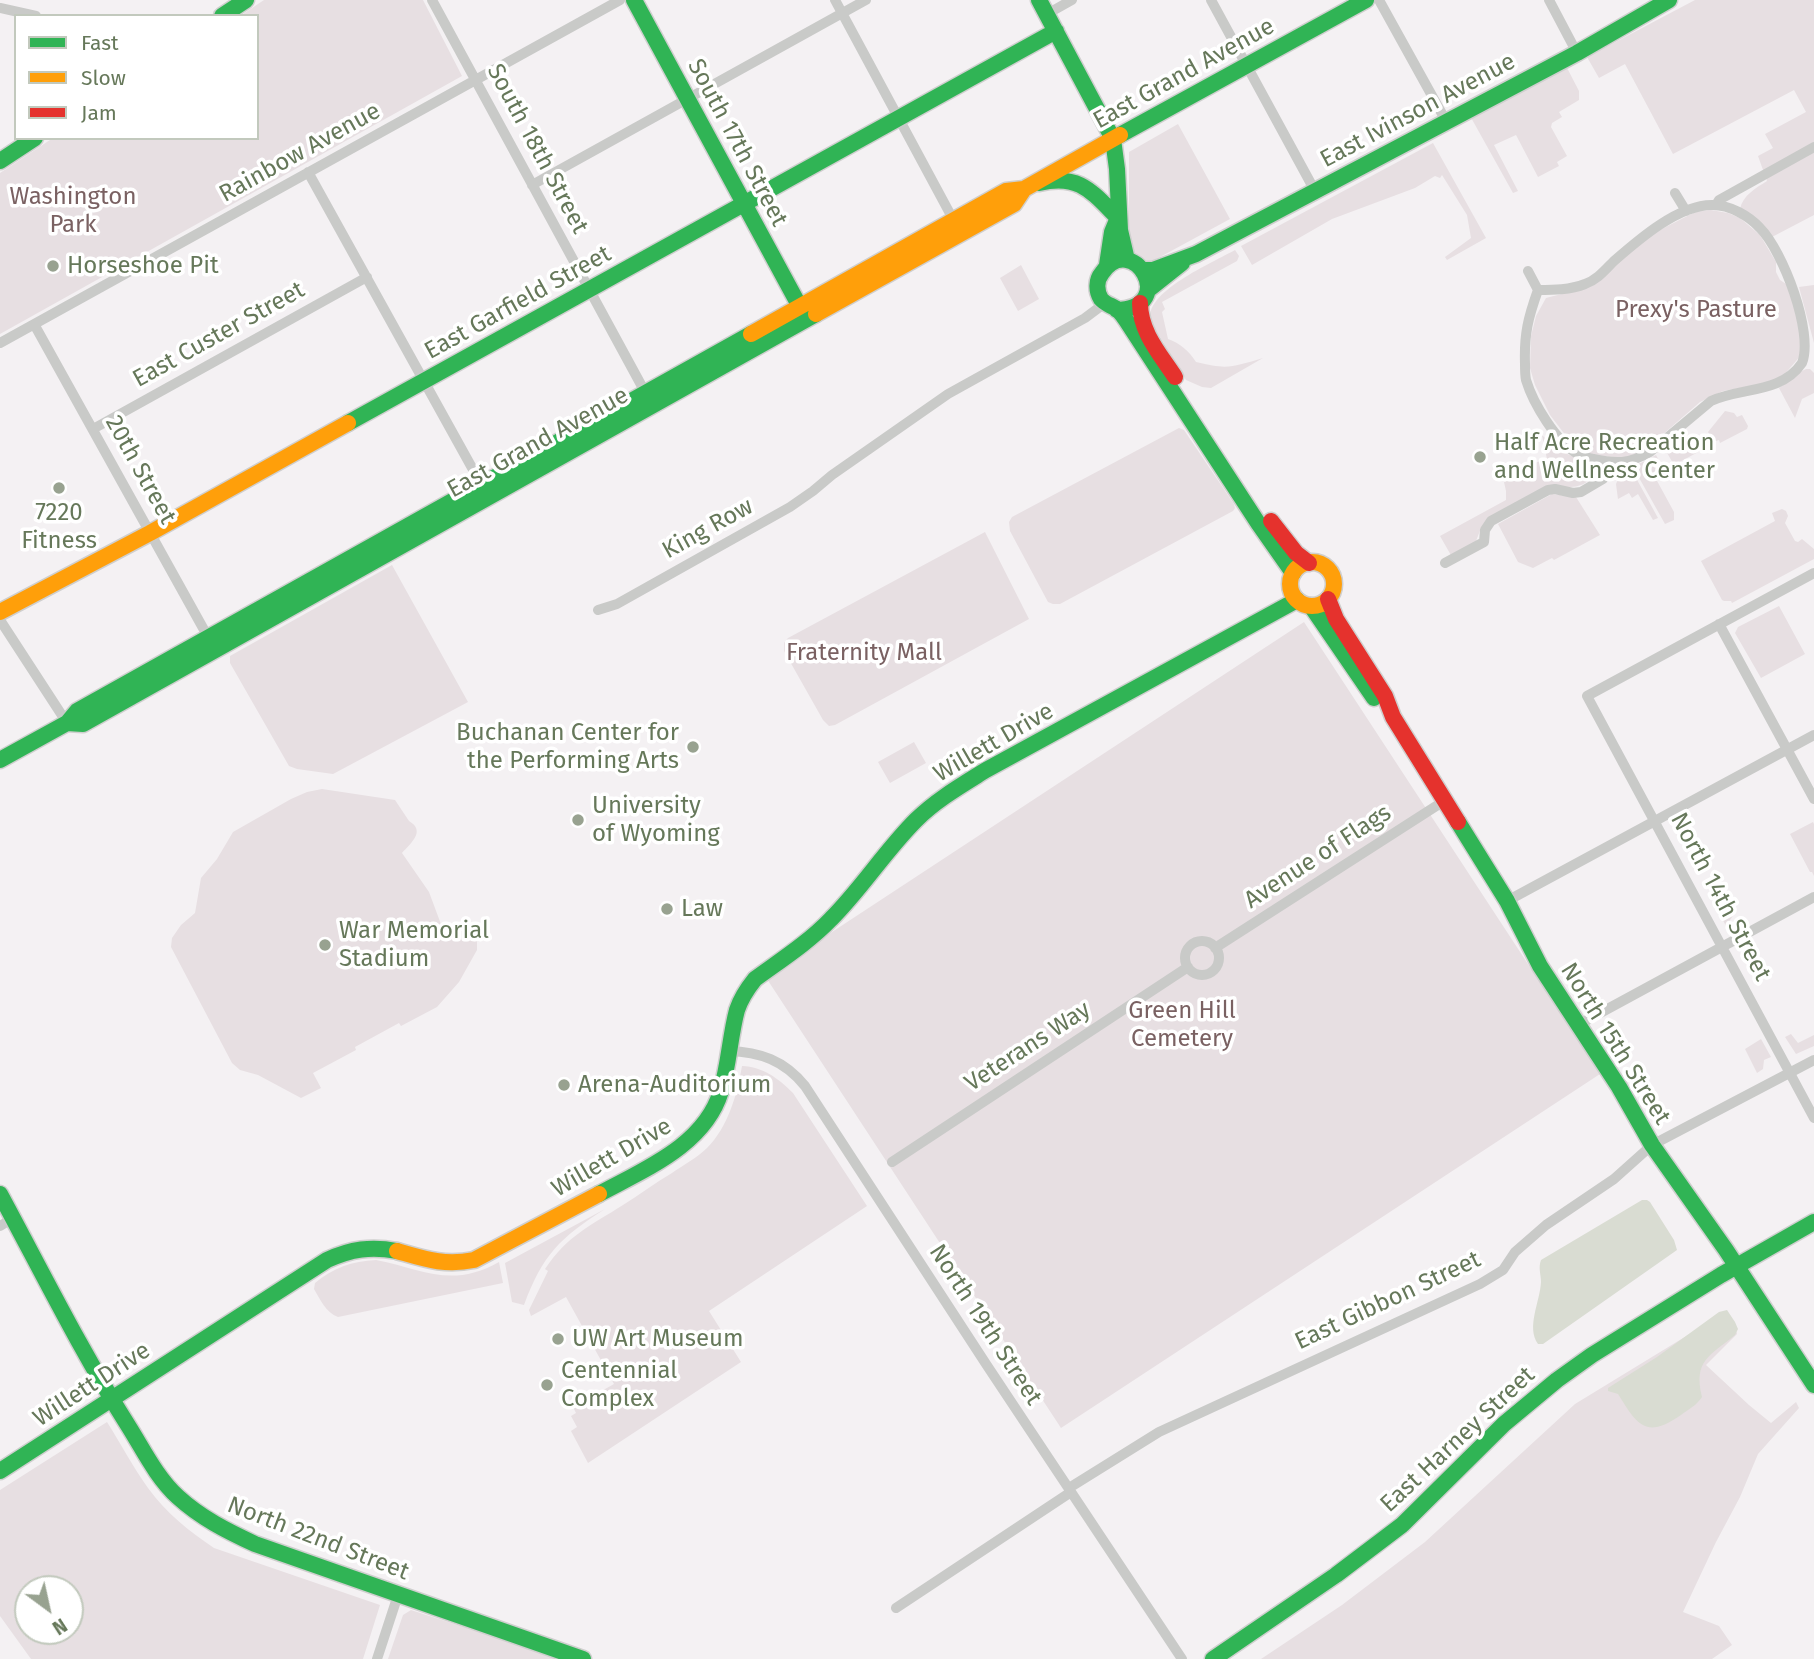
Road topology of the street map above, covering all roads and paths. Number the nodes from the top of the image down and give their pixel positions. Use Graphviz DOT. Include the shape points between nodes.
graph roads {
  1 [pos="246,0"];
  2 [pos="432,0"];
  3 [pos="620,0"];
  4 [pos="634,0"];
  5 [pos="835,0"];
  6 [pos="866,0"];
  7 [pos="1072,0"];
  8 [pos="1211,0"];
  9 [pos="1366,0"];
  10 [pos="1379,0"];
  11 [pos="1549,0"];
  12 [pos="1669,0"];
  13 [pos="1043,7"];
  14 [pos="0,8"];
  15 [pos="842,13"];
  16 [pos="27,14"];
  17 [pos="225,14"];
  18 [pos="1056,30"];
  19 [pos="1577,53"];
  20 [pos="1246,65"];
  21 [pos="475,80"];
  22 [pos="687,99"];
  23 [pos="899,117"];
  24 [pos="1447,121"];
  25 [pos="1113,139"];
  26 [pos="32,140"];
  27 [pos="1814,147"];
  28 [pos="0,161"];
  29 [pos="308,172"];
  30 [pos="533,186"];
  31 [pos="1024,189"];
  32 [pos="1315,191"];
  33 [pos="1675,194"];
  34 [pos="744,204"];
  35 [pos="1716,205"];
  36 [pos="1686,211"];
  37 [pos="1118,218"];
  38 [pos="954,221"];
  39 [pos="1187,259"];
  40 [pos="1127,260"];
  41 [pos="1107,265"];
  42 [pos="1143,270"];
  43 [pos="1528,271"];
  44 [pos="366,277"];
  45 [pos="589,289"];
  46 [pos="1538,290"];
  47 [pos="1144,296"];
  48 [pos="1111,306"];
  49 [pos="800,307"];
  50 [pos="34,324"];
  51 [pos="0,343"];
  52 [pos="1814,362"];
  53 [pos="1801,365"];
  54 [pos="424,381"];
  55 [pos="645,392"];
  56 [pos="1191,411"];
  57 [pos="93,429"];
  58 [pos="1613,462"];
  59 [pos="481,484"];
  60 [pos="150,533"];
  61 [pos="1309,563"];
  62 [pos="1445,564"];
  63 [pos="1293,573"];
  64 [pos="1814,573"];
  65 [pos="1328,599"];
  66 [pos="1304,603"];
  67 [pos="598,610"];
  68 [pos="0,612"];
  69 [pos="0,620"];
  70 [pos="1719,624"];
  71 [pos="208,637"];
  72 [pos="1393,717"];
  73 [pos="67,723"];
  74 [pos="1814,735"];
  75 [pos="1787,750"];
  76 [pos="0,760"];
  77 [pos="1814,799"];
  78 [pos="1444,801"];
  79 [pos="1655,821"];
  80 [pos="1814,897"];
  81 [pos="1507,901"];
  82 [pos="1723,947"];
  83 [pos="1215,948"];
  84 [pos="1188,967"];
  85 [pos="1578,1025"];
  86 [pos="728,1051"];
  87 [pos="1814,1060"];
  88 [pos="1790,1073"];
  89 [pos="1814,1118"];
  90 [pos="1652,1145"];
  91 [pos="892,1161"];
  92 [pos="0,1194"];
  93 [pos="7,1222"];
  94 [pos="1814,1222"];
  95 [pos="1736,1266"];
  96 [pos="1813,1383"];
  97 [pos="111,1399"];
  98 [pos="0,1471"];
  99 [pos="1070,1490"];
  100 [pos="398,1595"];
  101 [pos="896,1608"];
  102 [pos="377,1659"];
  103 [pos="583,1659"];
  104 [pos="1182,1659"];
  105 [pos="1213,1659"];
  1 -- 17 [label="main road"];
  2 -- 21 [label="street, South 18th Street"];
  3 -- 21 [label="street, Rainbow Avenue"];
  4 -- 22 [label="main road, South 17th Street"];
  5 -- 15 [label="street"];
  6 -- 15 [label="street"];
  7 -- 13 [label="street"];
  8 -- 20 [label="street"];
  9 -- 20 [label="main road, East Grand Avenue"];
  10 -- 24 [label="street"];
  11 -- 19 [label="street"];
  12 -- 19 [label="main road, East Ivinson Avenue"];
  13 -- 18 [label="main road"];
  14 -- 16 [label="street"];
  15 -- 22 [label="street"];
  15 -- 23 [label="street"];
  18 -- 23 [label="main road, East Garfield Street"];
  18 -- 25 [label="main road"];
  19 -- 24 [label="main road, East Ivinson Avenue"];
  20 -- 25 [label="main road, East Grand Avenue"];
  20 -- 32 [label="street"];
  21 -- 29 [label="street, Rainbow Avenue"];
  21 -- 30 [label="street, South 18th Street"];
  22 -- 30 [label="street"];
  22 -- 34 [label="main road, South 17th Street"];
  23 -- 34 [label="main road, East Garfield Street"];
  23 -- 38 [label="street"];
  24 -- 32 [label="main road, East Ivinson Avenue"];
  25 -- 31 [label="main road, East Grand Avenue"];
  25 -- 37 [label="main road"];
  26 -- 28 [label="main road"];
  27 -- 35 [label="street"];
  29 -- 44 [label="street"];
  29 -- 50 [label="street, Rainbow Avenue"];
  30 -- 45 [label="street, South 18th Street"];
  31 -- 37 [label="main road" via="1050,179 1070,180 1093,192"];
  31 -- 38 [label="main road, East Grand Avenue" via="1006,191"];
  31 -- 73 [label="main road, East Grand Avenue" via="1014,204 83,724"];
  32 -- 39 [label="main road, East Ivinson Avenue"];
  33 -- 36 [label="street"];
  34 -- 45 [label="main road, East Garfield Street"];
  34 -- 49 [label="main road, South 17th Street"];
  35 -- 36 [label="street"];
  35 -- 53 [label="street" via="1743,214 1760,228 1780,256 1804,312 1808,353"];
  36 -- 46 [label="street" via="1631,246 1585,284"];
  37 -- 40 [label="main road"];
  37 -- 41 [label="main road"];
  38 -- 49 [label="main road, East Grand Avenue"];
  39 -- 42 [label="main road, East Ivinson Avenue"];
  39 -- 47 [label="main road, East Ivinson Avenue"];
  40 -- 41 [label="main road"];
  40 -- 42 [label="main road"];
  41 -- 48 [label="main road" via="1098,281 1099,292"];
  42 -- 47 [label="main road" via="1147,278"];
  43 -- 46 [label="street"];
  44 -- 54 [label="street"];
  44 -- 57 [label="street, East Custer Street"];
  45 -- 54 [label="main road, East Garfield Street"];
  45 -- 55 [label="street, South 18th Street"];
  46 -- 58 [label="street" via="1526,325 1526,379 1558,438 1578,455"];
  47 -- 48 [label="main road" via="1132,308"];
  47 -- 56 [label="main road" via="1140,318"];
  48 -- 56 [label="main road"];
  48 -- 67 [label="street, King Row" via="948,394 790,507 617,604"];
  49 -- 55 [label="main road, East Grand Avenue"];
  50 -- 51 [label="street, Rainbow Avenue"];
  50 -- 57 [label="street, 20th Street"];
  52 -- 53 [label="street"];
  53 -- 58 [label="street" via="1773,386 1711,401 1650,452 1629,462"];
  54 -- 59 [label="street"];
  54 -- 60 [label="main road, East Garfield Street"];
  55 -- 59 [label="main road, East Grand Avenue"];
  56 -- 61 [label="main road, North 15th Street" via="1268,517"];
  56 -- 63 [label="main road, North 15th Street"];
  57 -- 60 [label="street, 20th Street"];
  58 -- 62 [label="street" via="1603,479 1581,492 1548,490 1491,521 1484,542"];
  59 -- 71 [label="main road, East Grand Avenue"];
  60 -- 68 [label="main road, East Garfield Street"];
  60 -- 71 [label="street, 20th Street"];
  61 -- 63 [label="main road"];
  61 -- 65 [label="main road, North 15th Street" via="1321,565 1332,575"];
  63 -- 66 [label="main road, North 15th Street" via="1291,589"];
  64 -- 70 [label="street"];
  65 -- 66 [label="main road" via="1320,605"];
  65 -- 72 [label="main road, North 15th Street"];
  66 -- 72 [label="main road, North 15th Street" via="1376,701"];
  66 -- 86 [label="main road, Willett Drive" via="986,770 926,810 839,912 747,987"];
  69 -- 73 [label="street"];
  70 -- 75 [label="street"];
  70 -- 79 [label="street, North 14th Street" via="1587,696"];
  71 -- 73 [label="main road, East Grand Avenue" via="77,711"];
  72 -- 78 [label="main road, North 15th Street"];
  73 -- 76 [label="main road, East Grand Avenue"];
  74 -- 75 [label="street"];
  75 -- 77 [label="street"];
  75 -- 79 [label="street"];
  78 -- 81 [label="main road, North 15th Street"];
  78 -- 83 [label="street, Avenue of Flags"];
  79 -- 81 [label="street"];
  79 -- 82 [label="street, North 14th Street"];
  80 -- 82 [label="street"];
  81 -- 85 [label="main road, North 15th Street" via="1540,967"];
  82 -- 85 [label="street"];
  82 -- 88 [label="street, North 14th Street"];
  83 -- 84 [label="street" via="1207,942 1192,944 1185,957"];
  83 -- 84 [label="street" via="1218,962 1209,973 1199,975"];
  84 -- 91 [label="street, Veterans Way"];
  85 -- 90 [label="main road, North 15th Street"];
  86 -- 97 [label="main road, Willett Drive" via="718,1100 706,1121 686,1143 644,1170 474,1260 432,1262 378,1248 341,1253"];
  86 -- 99 [label="street, North 19th Street" via="767,1056 790,1069 805,1086"];
  87 -- 88 [label="street, East Gibbon Street"];
  88 -- 89 [label="street, North 14th Street"];
  88 -- 90 [label="street, East Gibbon Street"];
  90 -- 95 [label="main road, North 15th Street"];
  90 -- 99 [label="street, East Gibbon Street" via="1614,1179 1546,1225 1503,1270 1480,1284 1159,1432"];
  92 -- 93 [label="main road, North 22nd Street"];
  93 -- 97 [label="main road, North 22nd Street"];
  94 -- 95 [label="main road, East Harney Street"];
  95 -- 96 [label="main road, North 15th Street"];
  95 -- 105 [label="main road, East Harney Street" via="1556,1380 1504,1424 1402,1525"];
  97 -- 98 [label="main road, Willett Drive"];
  97 -- 100 [label="main road, North 22nd Street" via="161,1478 197,1513 255,1544"];
  99 -- 101 [label="street, East Gibbon Street"];
  99 -- 104 [label="street, North 19th Street"];
  100 -- 102 [label="street"];
  100 -- 103 [label="main road, North 22nd Street"];
}
